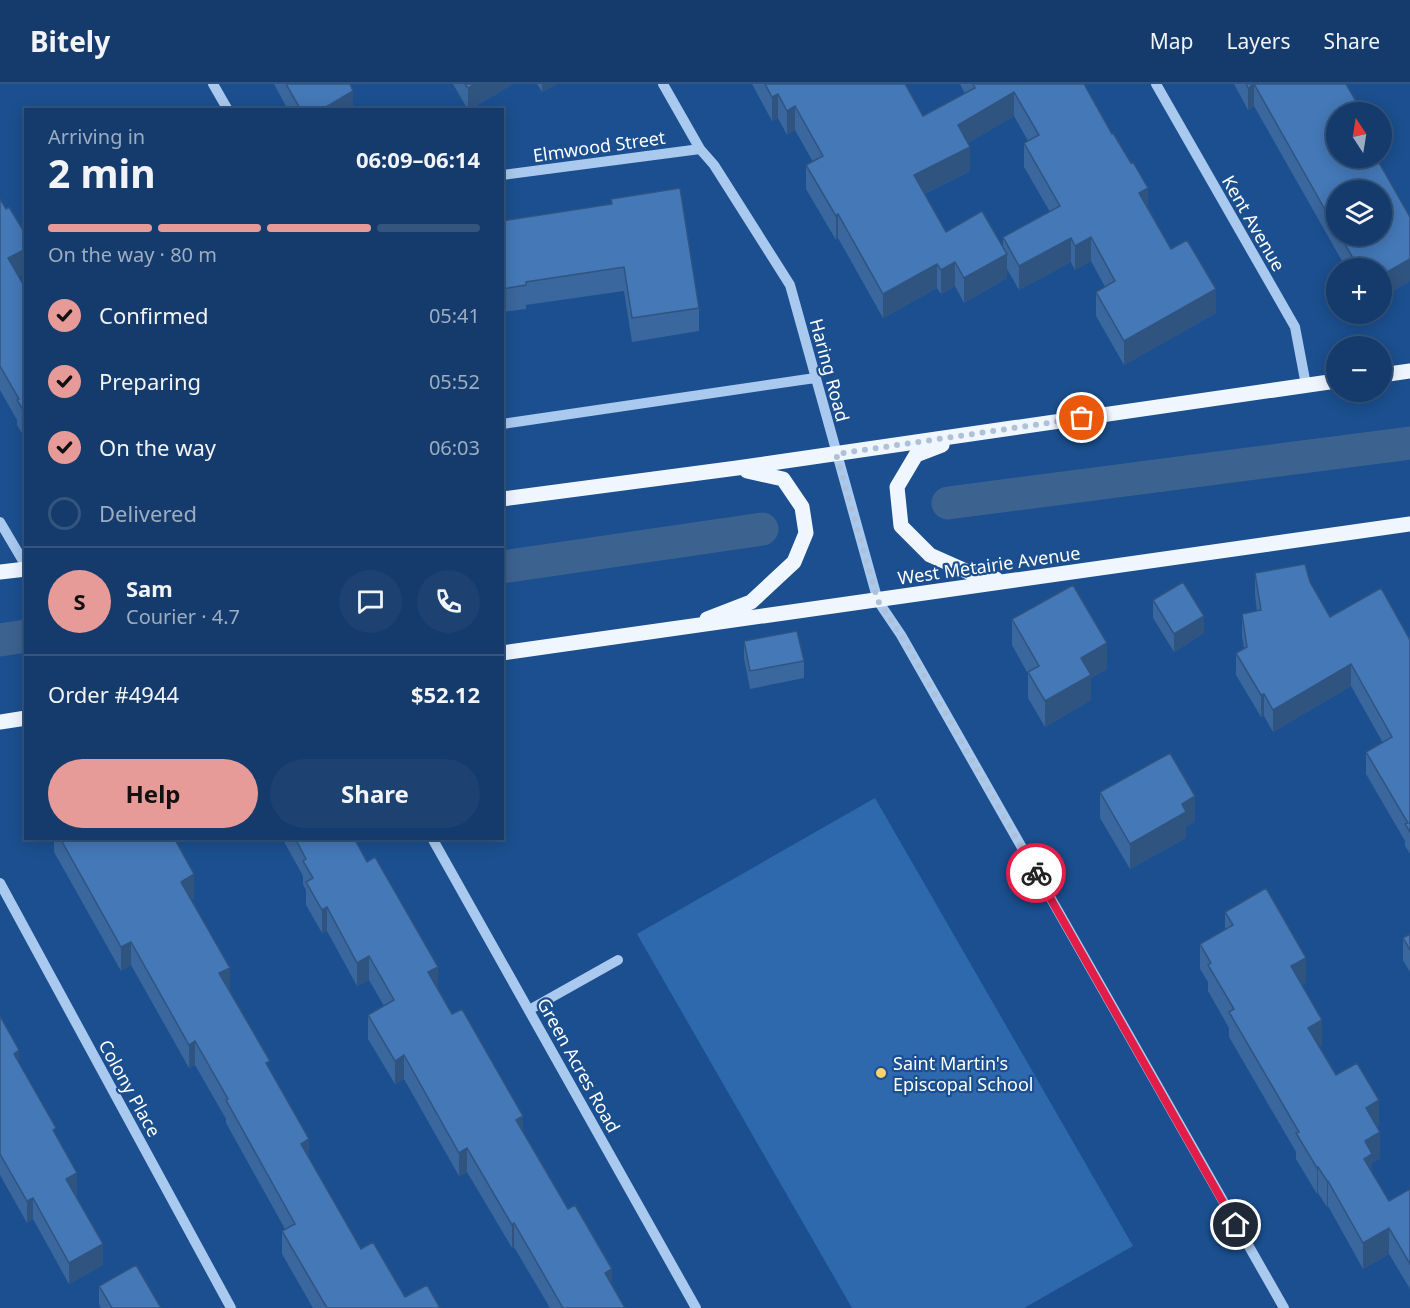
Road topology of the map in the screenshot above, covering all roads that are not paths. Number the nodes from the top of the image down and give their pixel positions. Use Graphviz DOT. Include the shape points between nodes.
graph roads {
  1 [pos="213,84"];
  2 [pos="663,84"];
  3 [pos="1156,84"];
  4 [pos="227,108"];
  5 [pos="700,149"];
  6 [pos="504,175"];
  7 [pos="1410,371"];
  8 [pos="1392,374"];
  9 [pos="815,378"];
  10 [pos="1326,382"];
  11 [pos="1306,385"];
  12 [pos="504,424"];
  13 [pos="970,435"];
  14 [pos="836,454"];
  15 [pos="737,468"];
  16 [pos="504,499"];
  17 [pos="0,522"];
  18 [pos="1410,524"];
  19 [pos="24,564"];
  20 [pos="24,567"];
  21 [pos="0,572"];
  22 [pos="1018,581"];
  23 [pos="878,601"];
  24 [pos="682,628"];
  25 [pos="504,653"];
  26 [pos="24,718"];
  27 [pos="0,722"];
  28 [pos="433,840"];
  29 [pos="0,883"];
  30 [pos="618,960"];
  31 [pos="529,1010"];
  32 [pos="231,1308"];
  33 [pos="696,1308"];
  34 [pos="1284,1308"];
  1 -- 4 [label="street"];
  2 -- 5 [label="street, Haring Road"];
  3 -- 11 [label="street, Kent Avenue" via="1294,327"];
  5 -- 6 [label="street, Elmwood Street"];
  5 -- 9 [label="street, Haring Road" via="790,285"];
  7 -- 8 [label="main road"];
  9 -- 12 [label="street"];
  9 -- 14 [label="street, Haring Road"];
  10 -- 11 [label="main road"];
  11 -- 13 [label="main road"];
  13 -- 14 [label="main road"];
  13 -- 22 [label="main road" via="916,455 897,487 901,526 930,555 984,579"];
  14 -- 15 [label="main road"];
  14 -- 23 [label="street, Haring Road"];
  15 -- 16 [label="main road"];
  15 -- 24 [label="main road" via="783,479 802,507 806,533 794,562 751,602"];
  17 -- 19 [label="street"];
  18 -- 22 [label="main road, West Metairie Avenue"];
  20 -- 21 [label="main road"];
  22 -- 23 [label="main road, West Metairie Avenue"];
  23 -- 24 [label="main road, West Metairie Avenue"];
  23 -- 34 [label="street, Haring Road" via="901,635"];
  24 -- 25 [label="main road, West Metairie Avenue"];
  26 -- 27 [label="main road"];
  28 -- 31 [label="street, Green Acres Road"];
  29 -- 32 [label="street, Colony Place"];
  30 -- 31 [label="street"];
  31 -- 33 [label="street, Green Acres Road"];
}
